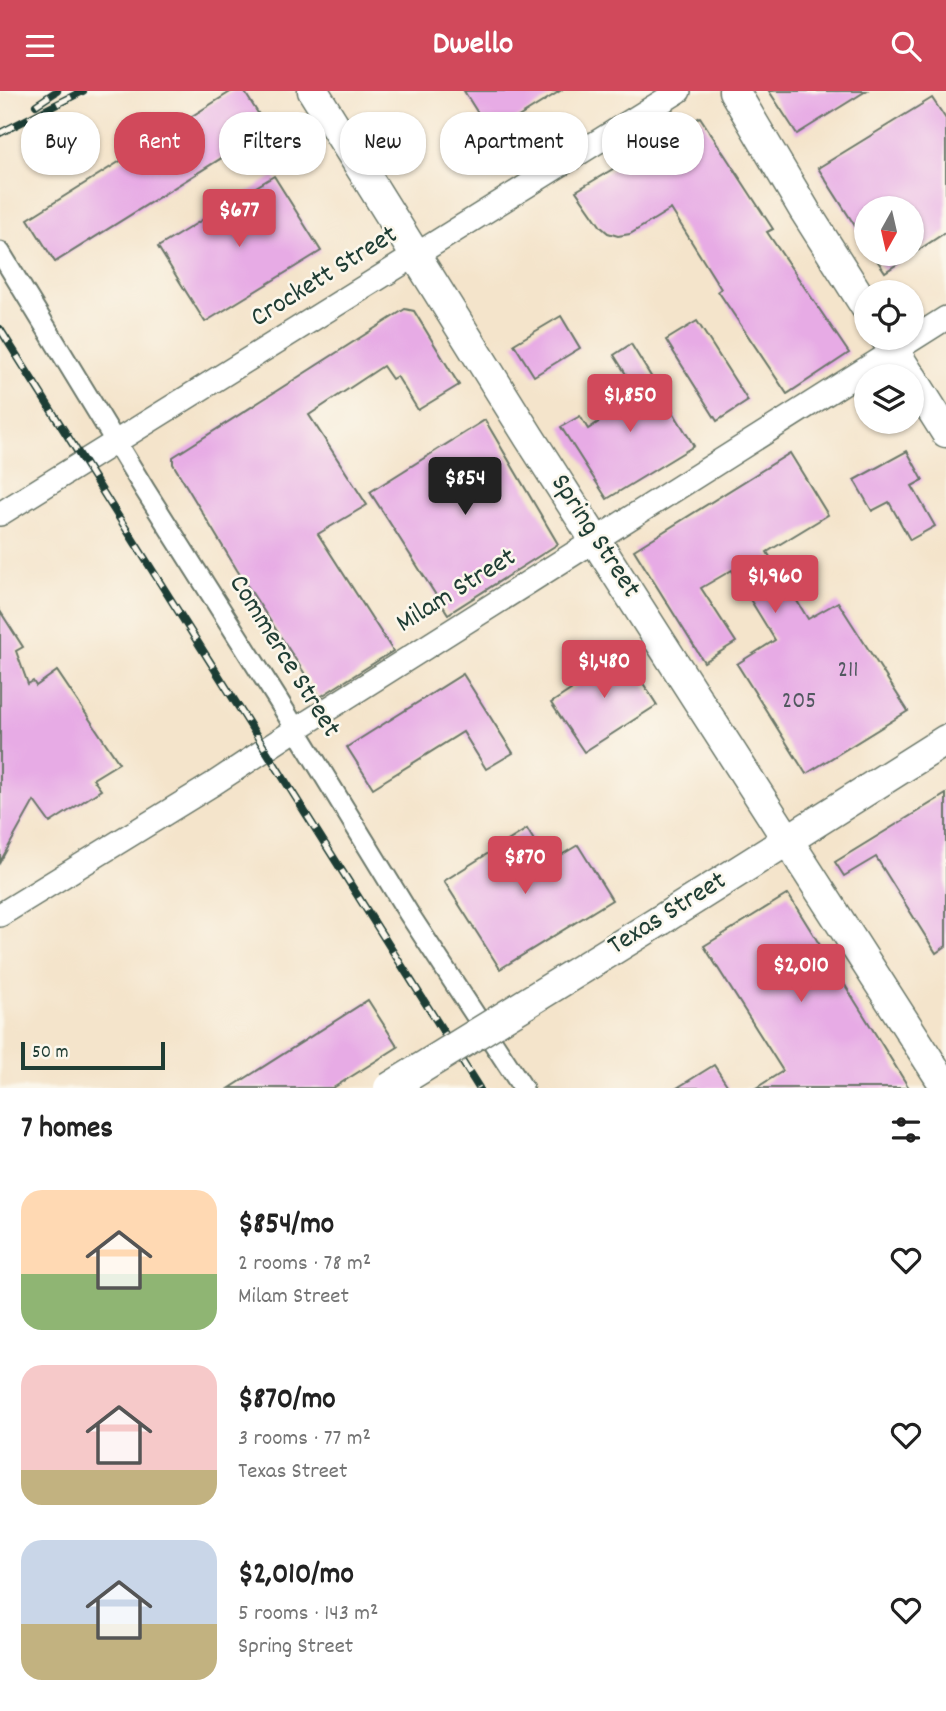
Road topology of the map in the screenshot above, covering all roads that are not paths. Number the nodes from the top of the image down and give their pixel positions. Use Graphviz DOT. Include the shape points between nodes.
graph roads {
  1 [pos="313,91"];
  2 [pos="680,91"];
  3 [pos="734,91"];
  4 [pos="0,252"];
  5 [pos="417,256"];
  6 [pos="854,288"];
  7 [pos="946,318"];
  8 [pos="924,328"];
  9 [pos="881,350"];
  10 [pos="924,397"];
  11 [pos="946,432"];
  12 [pos="116,440"];
  13 [pos="0,513"];
  14 [pos="596,539"];
  15 [pos="295,730"];
  16 [pos="946,740"];
  17 [pos="789,839"];
  18 [pos="0,915"];
  19 [pos="946,1087"];
  20 [pos="389,1088"];
  21 [pos="523,1088"];
  1 -- 5 [label="main road, Spring Street"];
  2 -- 5 [label="street, Crockett Street"];
  3 -- 6 [label="main road"];
  4 -- 12 [label="street, Commerce Street"];
  5 -- 12 [label="street, Crockett Street"];
  5 -- 14 [label="main road, Spring Street"];
  7 -- 8 [label="street, Milam Street"];
  9 -- 14 [label="street, Milam Street"];
  10 -- 11 [label="main road"];
  12 -- 13 [label="street, Crockett Street"];
  12 -- 15 [label="street, Commerce Street"];
  14 -- 15 [label="street, Milam Street"];
  14 -- 17 [label="main road, Spring Street"];
  15 -- 18 [label="street, Milam Street"];
  15 -- 21 [label="street, Commerce Street"];
  16 -- 17 [label="main road, Texas Street"];
  17 -- 19 [label="main road, Spring Street"];
  17 -- 20 [label="main road, Texas Street, bridge"];
}
